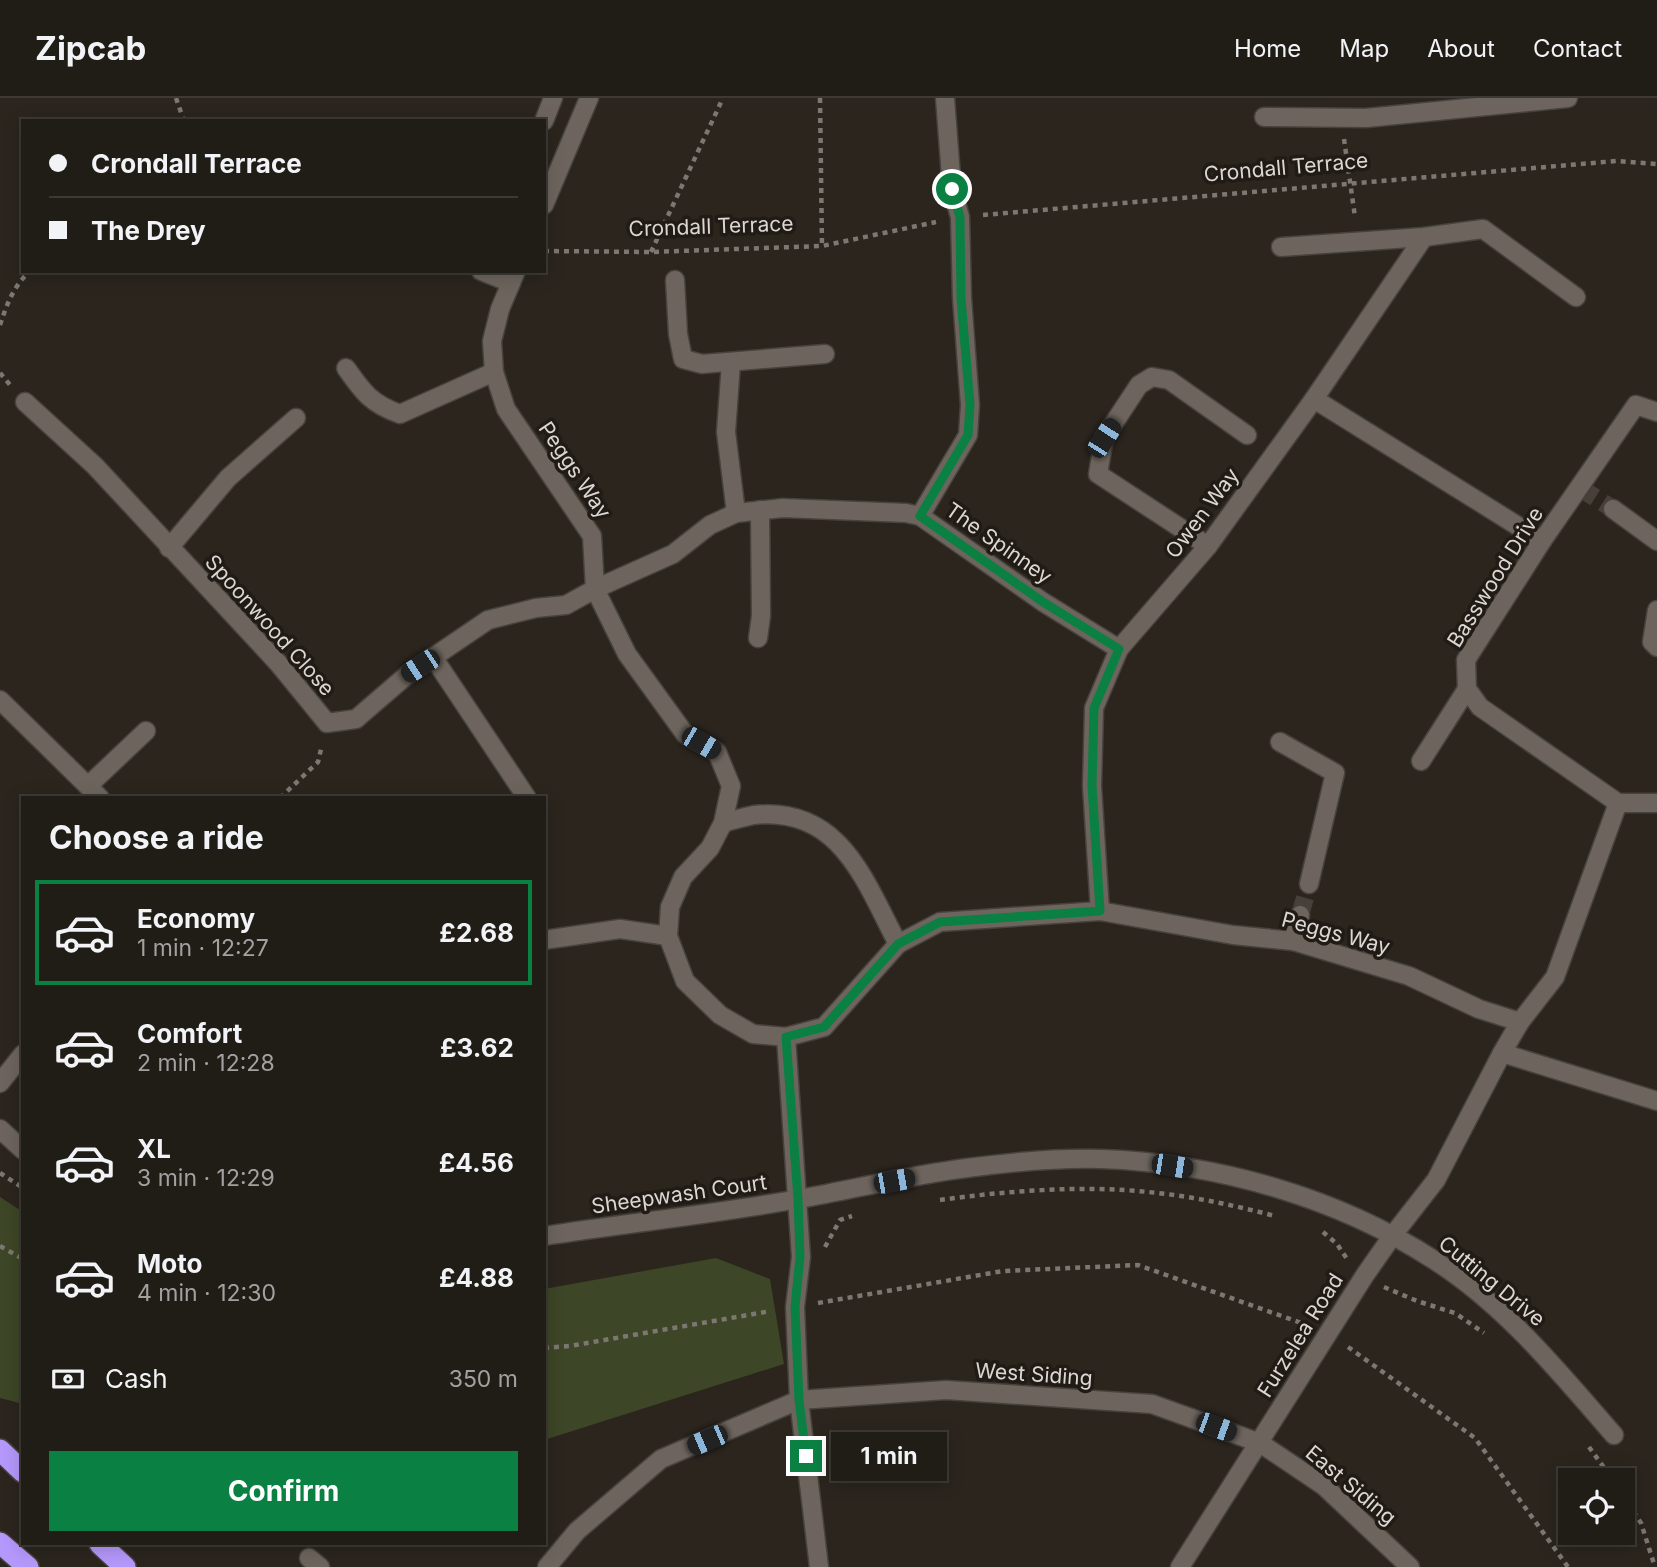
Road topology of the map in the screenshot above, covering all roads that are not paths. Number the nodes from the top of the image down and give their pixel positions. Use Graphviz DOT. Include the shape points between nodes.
graph roads {
  1 [pos="553,98"];
  2 [pos="589,98"];
  3 [pos="945,98"];
  4 [pos="1297,98"];
  5 [pos="1568,98"];
  6 [pos="1264,117"];
  7 [pos="1298,117"];
  8 [pos="545,119"];
  9 [pos="546,200"];
  10 [pos="1424,237"];
  11 [pos="1281,247"];
  12 [pos="492,273"];
  13 [pos="513,277"];
  14 [pos="675,280"];
  15 [pos="1576,297"];
  16 [pos="825,354"];
  17 [pos="732,363"];
  18 [pos="346,368"];
  19 [pos="494,372"];
  20 [pos="1314,400"];
  21 [pos="25,402"];
  22 [pos="1657,412"];
  23 [pos="296,418"];
  24 [pos="1247,435"];
  25 [pos="1613,509"];
  26 [pos="760,510"];
  27 [pos="736,513"];
  28 [pos="920,516"];
  29 [pos="1542,541"];
  30 [pos="1657,541"];
  31 [pos="1208,546"];
  32 [pos="169,548"];
  33 [pos="594,589"];
  34 [pos="1657,610"];
  35 [pos="758,638"];
  36 [pos="1657,648"];
  37 [pos="1119,649"];
  38 [pos="433,657"];
  39 [pos="1467,689"];
  40 [pos="1,705"];
  41 [pos="146,731"];
  42 [pos="1280,742"];
  43 [pos="1421,761"];
  44 [pos="94,792"];
  45 [pos="526,796"];
  46 [pos="1618,803"];
  47 [pos="1657,803"];
  48 [pos="723,823"];
  49 [pos="1309,884"];
  50 [pos="1100,911"];
  51 [pos="1300,915"];
  52 [pos="667,936"];
  53 [pos="546,940"];
  54 [pos="1293,942"];
  55 [pos="898,944"];
  56 [pos="1520,1023"];
  57 [pos="786,1037"];
  58 [pos="1502,1053"];
  59 [pos="21,1057"];
  60 [pos="0,1083"];
  61 [pos="1657,1101"];
  62 [pos="0,1129"];
  63 [pos="21,1148"];
  64 [pos="798,1199"];
  65 [pos="1392,1235"];
  66 [pos="546,1236"];
  67 [pos="799,1400"];
  68 [pos="1614,1435"];
  69 [pos="1259,1443"];
  70 [pos="0,1450"];
  71 [pos="21,1470"];
  72 [pos="0,1543"];
  73 [pos="101,1545"];
  74 [pos="28,1567"];
  75 [pos="125,1567"];
  76 [pos="547,1567"];
  77 [pos="819,1567"];
  78 [pos="1180,1567"];
  79 [pos="1410,1567"];
  1 -- 8 [label="street"];
  2 -- 9 [label="street"];
  3 -- 28 [label="street" via="952,189 960,217 970,405 968,435"];
  4 -- 7 [label="street"];
  5 -- 7 [label="street" via="1366,118"];
  6 -- 7 [label="street"];
  10 -- 11 [label="street"];
  10 -- 15 [label="street" via="1483,229"];
  10 -- 20 [label="street, Owen Way"];
  12 -- 13 [label="street"];
  13 -- 19 [label="street, Peggs Way" via="492,341"];
  14 -- 17 [label="street" via="683,359"];
  16 -- 17 [label="street"];
  17 -- 27 [label="street" via="726,432"];
  18 -- 19 [label="street" via="367,397 400,414"];
  19 -- 33 [label="street, Peggs Way" via="506,409 593,536"];
  20 -- 29 [label="street"];
  20 -- 31 [label="street, Owen Way"];
  21 -- 32 [label="street, Spoonwood Close" via="95,466"];
  22 -- 29 [label="street, Basswood Drive" via="1636,405"];
  23 -- 32 [label="street" via="228,478"];
  24 -- 31 [label="street" via="1169,380 1152,377 1139,385 1104,438 1098,474"];
  25 -- 30 [label="street"];
  26 -- 27 [label="street, The Spinney"];
  26 -- 28 [label="street, The Spinney"];
  26 -- 35 [label="street"];
  27 -- 33 [label="street, The Spinney" via="709,525 673,554"];
  28 -- 37 [label="street, The Spinney"];
  29 -- 39 [label="street, Basswood Drive" via="1466,660"];
  31 -- 37 [label="street, Owen Way"];
  32 -- 38 [label="street, Spoonwood Close" via="278,663 327,723 356,719"];
  33 -- 38 [label="street, Spoonwood Close" via="566,605 488,620"];
  33 -- 48 [label="street, Peggs Way" via="627,654 685,734 717,752 731,786"];
  34 -- 36 [label="street" via="1652,642"];
  37 -- 50 [label="street" via="1094,708 1092,786"];
  38 -- 45 [label="street"];
  39 -- 43 [label="street"];
  39 -- 46 [label="street" via="1480,708"];
  40 -- 44 [label="street"];
  41 -- 44 [label="street"];
  42 -- 49 [label="street" via="1335,773"];
  46 -- 47 [label="street"];
  46 -- 56 [label="street" via="1555,977"];
  48 -- 52 [label="street, Peggs Way" via="710,848 683,877 670,906"];
  48 -- 55 [label="street" via="776,815 827,831 856,865"];
  50 -- 54 [label="street, Peggs Way"];
  50 -- 55 [label="street, Peggs Way" via="940,922"];
  51 -- 54 [label="street"];
  52 -- 53 [label="street" via="620,929"];
  52 -- 57 [label="street, Peggs Way" via="685,981 720,1015 753,1034"];
  54 -- 56 [label="street, Peggs Way" via="1409,976"];
  55 -- 57 [label="street, Peggs Way" via="824,1027"];
  56 -- 58 [label="street"];
  57 -- 64 [label="street"];
  58 -- 61 [label="street"];
  58 -- 65 [label="street" via="1436,1180"];
  59 -- 60 [label="street"];
  62 -- 63 [label="street"];
  64 -- 65 [label="street, Sheepwash Court" via="965,1168 1100,1159 1212,1173 1284,1191"];
  64 -- 66 [label="street, Sheepwash Court"];
  64 -- 67 [label="street" via="800,1257 795,1307"];
  65 -- 68 [label="street, Cutting Drive" via="1479,1294 1540,1350"];
  65 -- 69 [label="street, Furzelea Road"];
  67 -- 69 [label="street, West Siding" via="946,1390 1152,1404"];
  67 -- 76 [label="street, West Siding" via="661,1459 577,1531"];
  67 -- 77 [label="street"];
  69 -- 78 [label="street, Furzelea Road"];
  69 -- 79 [label="street, East Siding" via="1324,1486"];
  70 -- 71 [label="highway"];
  72 -- 74 [label="highway"];
  73 -- 75 [label="highway"];
}
